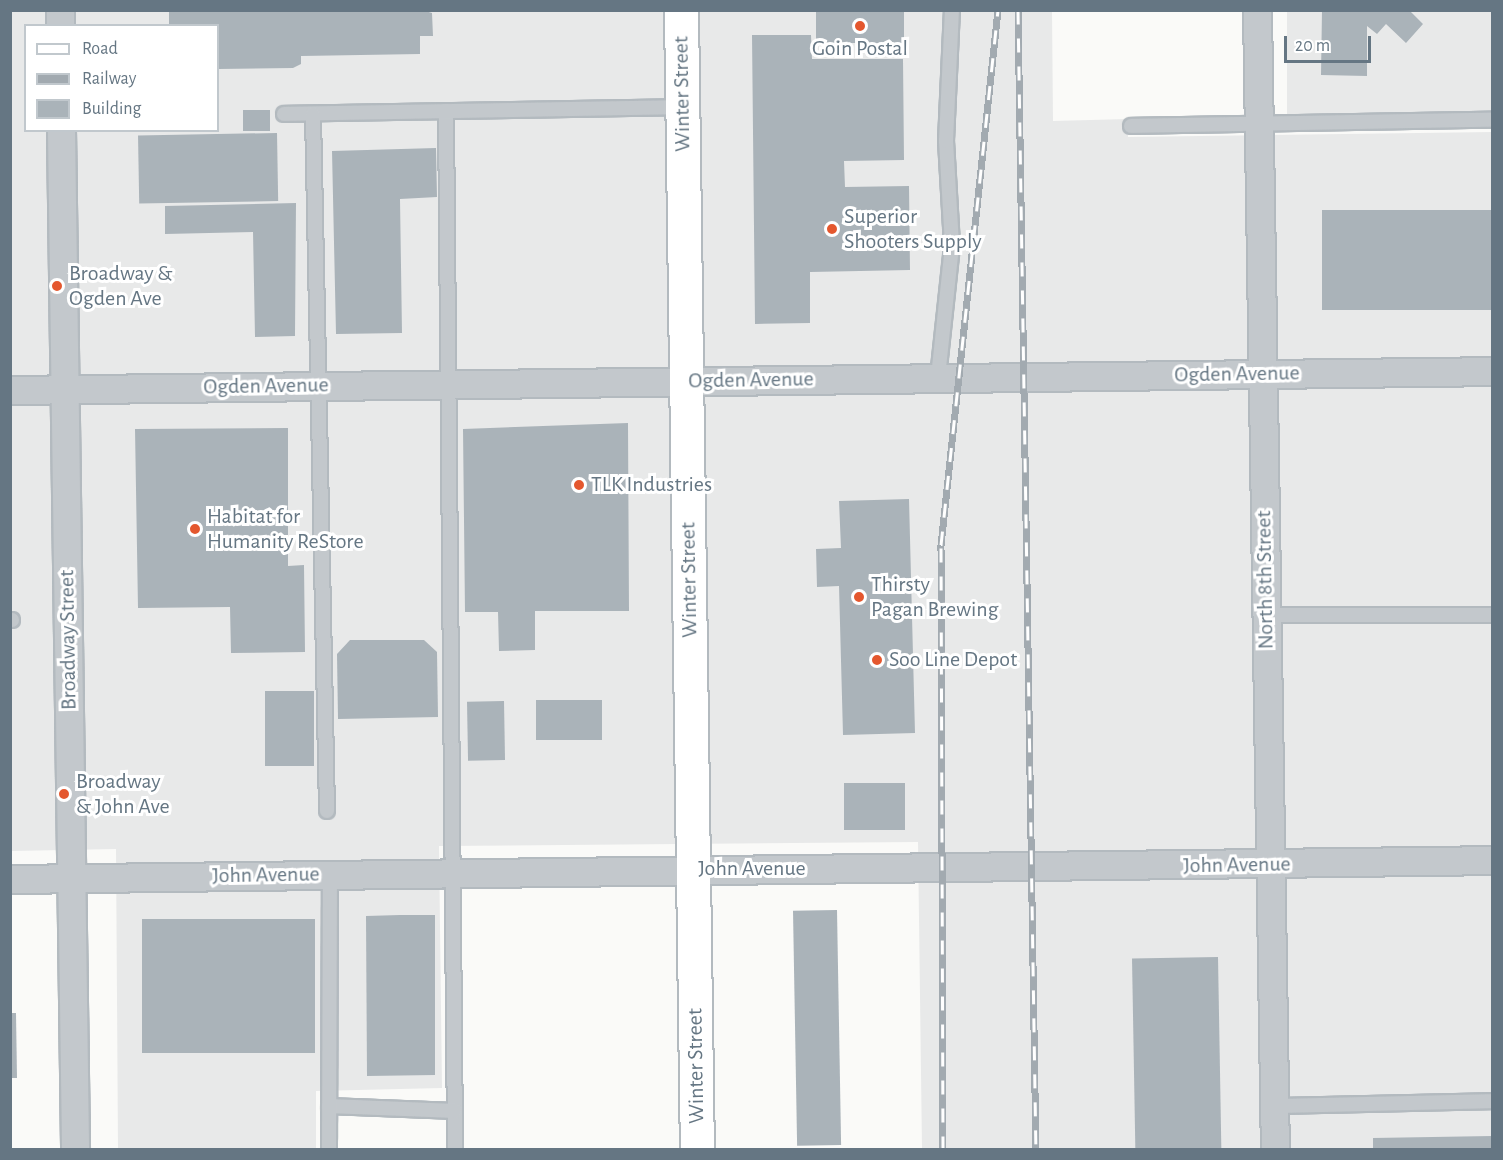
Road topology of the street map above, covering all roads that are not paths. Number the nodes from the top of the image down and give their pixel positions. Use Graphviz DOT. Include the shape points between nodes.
graph roads {
  1 [pos="681,10"];
  2 [pos="952,10"];
  3 [pos="1257,10"];
  4 [pos="682,107"];
  5 [pos="446,111"];
  6 [pos="284,114"];
  7 [pos="313,114"];
  8 [pos="1492,120"];
  9 [pos="1258,122"];
  10 [pos="1131,126"];
  11 [pos="61,132"];
  12 [pos="1492,371"];
  13 [pos="1263,374"];
  14 [pos="938,377"];
  15 [pos="686,381"];
  16 [pos="448,384"];
  17 [pos="321,386"];
  18 [pos="65,389"];
  19 [pos="10,390"];
  20 [pos="1266,615"];
  21 [pos="1492,615"];
  22 [pos="327,811"];
  23 [pos="1492,860"];
  24 [pos="1269,865"];
  25 [pos="693,869"];
  26 [pos="451,872"];
  27 [pos="330,874"];
  28 [pos="71,878"];
  29 [pos="10,879"];
  30 [pos="1492,1101"];
  31 [pos="329,1106"];
  32 [pos="1274,1106"];
  33 [pos="455,1111"];
  34 [pos="75,1149"];
  35 [pos="329,1149"];
  36 [pos="455,1149"];
  37 [pos="698,1149"];
  38 [pos="1275,1149"];
  1 -- 4 [label="street, Winter Street"];
  2 -- 14 [label="lane" via="946,141 952,245"];
  3 -- 9 [label="street, North 8th Street"];
  4 -- 5 [label="lane"];
  4 -- 15 [label="street, Winter Street"];
  5 -- 7 [label="lane"];
  5 -- 16 [label="lane"];
  6 -- 7 [label="lane"];
  7 -- 17 [label="lane"];
  8 -- 9 [label="lane"];
  9 -- 10 [label="lane"];
  9 -- 13 [label="street, North 8th Street"];
  11 -- 18 [label="street, Broadway Street"];
  12 -- 13 [label="street, Ogden Avenue"];
  13 -- 14 [label="street, Ogden Avenue"];
  13 -- 20 [label="street, North 8th Street"];
  14 -- 15 [label="street, Ogden Avenue"];
  15 -- 16 [label="street, Ogden Avenue"];
  15 -- 25 [label="street, Winter Street"];
  16 -- 17 [label="street, Ogden Avenue"];
  16 -- 26 [label="lane"];
  17 -- 18 [label="street, Ogden Avenue"];
  17 -- 22 [label="lane"];
  18 -- 19 [label="street, Ogden Avenue"];
  18 -- 28 [label="street, Broadway Street"];
  20 -- 21 [label="lane"];
  20 -- 24 [label="street, North 8th Street"];
  23 -- 24 [label="street, John Avenue"];
  24 -- 25 [label="street, John Avenue"];
  24 -- 32 [label="street, North 8th Street"];
  25 -- 26 [label="street, John Avenue"];
  25 -- 37 [label="street, Winter Street"];
  26 -- 27 [label="street, John Avenue"];
  26 -- 33 [label="lane"];
  27 -- 28 [label="street, John Avenue"];
  27 -- 31 [label="lane"];
  28 -- 29 [label="street, John Avenue"];
  28 -- 34 [label="street, Broadway Street"];
  30 -- 32 [label="lane"];
  31 -- 33 [label="lane"];
  31 -- 35 [label="lane"];
  32 -- 38 [label="street, North 8th Street"];
  33 -- 36 [label="lane"];
}
